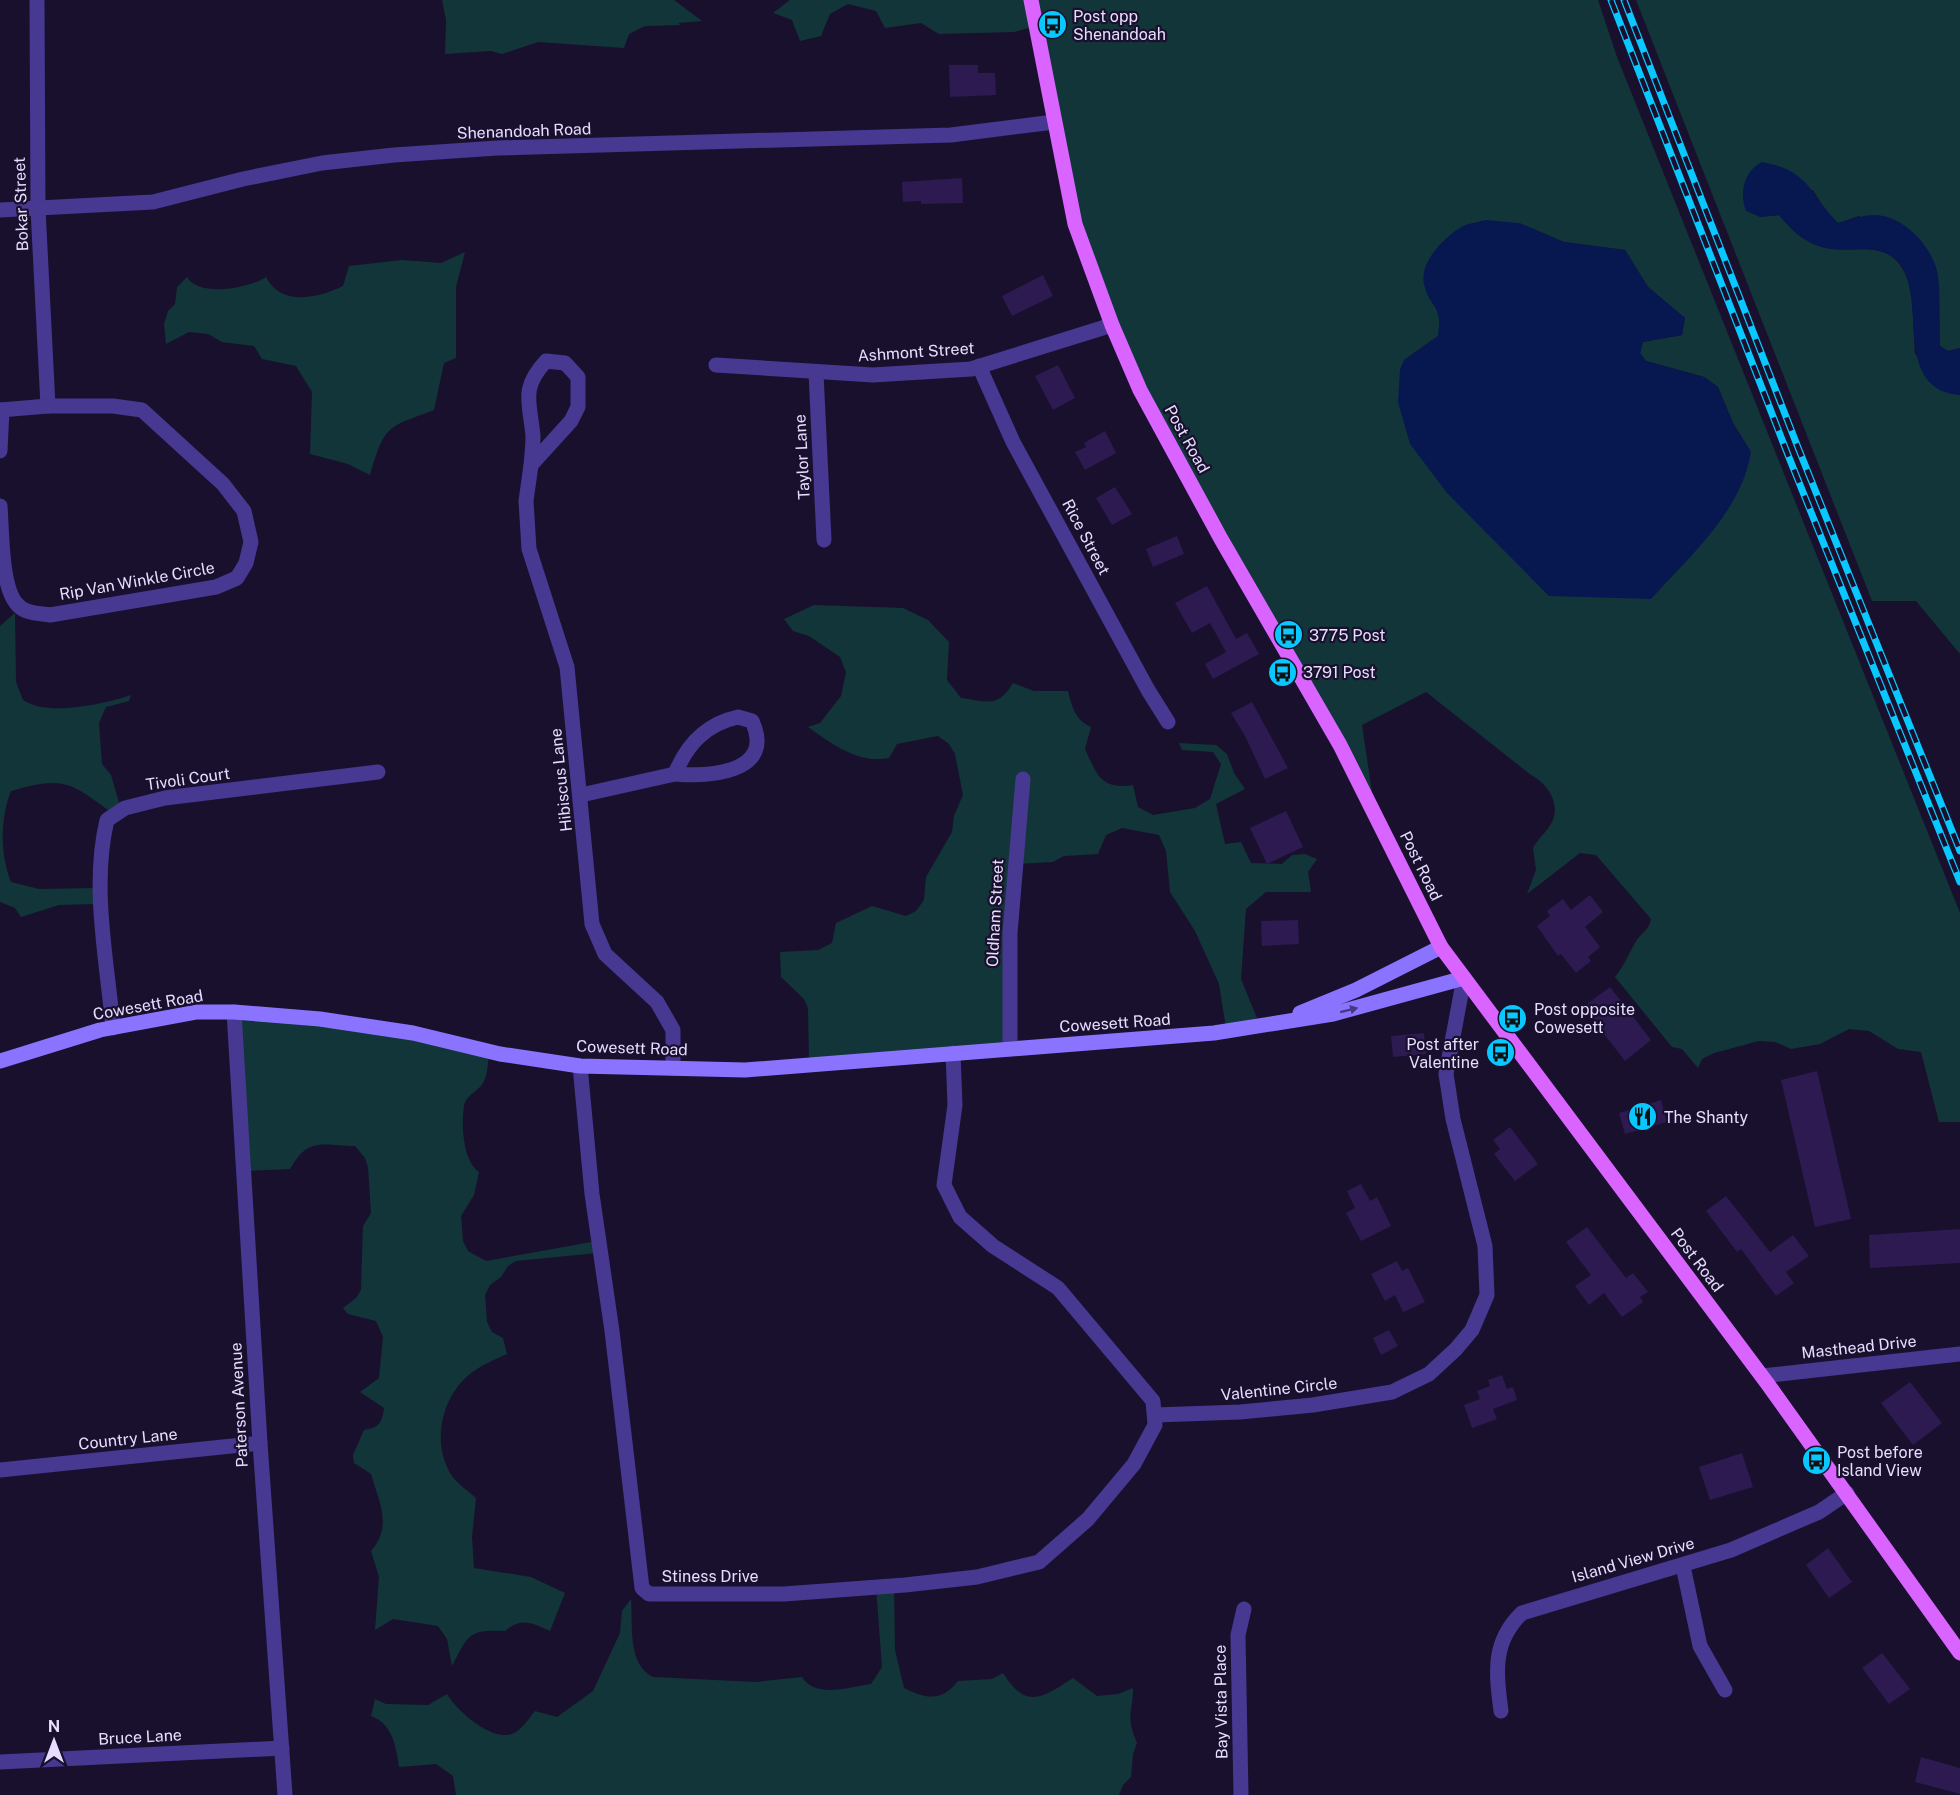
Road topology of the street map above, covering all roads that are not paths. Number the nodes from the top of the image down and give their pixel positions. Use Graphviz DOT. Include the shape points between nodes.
graph roads {
  1 [pos="37,0"];
  2 [pos="1031,0"];
  3 [pos="1054,122"];
  4 [pos="38,209"];
  5 [pos="0,210"];
  6 [pos="1112,325"];
  7 [pos="716,365"];
  8 [pos="979,366"];
  9 [pos="816,373"];
  10 [pos="48,406"];
  11 [pos="1,410"];
  12 [pos="0,451"];
  13 [pos="531,465"];
  14 [pos="0,506"];
  15 [pos="824,540"];
  16 [pos="1168,722"];
  17 [pos="378,772"];
  18 [pos="675,774"];
  19 [pos="1023,779"];
  20 [pos="581,795"];
  21 [pos="1441,947"];
  22 [pos="1464,978"];
  23 [pos="234,1012"];
  24 [pos="1271,1025"];
  25 [pos="113,1028"];
  26 [pos="1010,1049"];
  27 [pos="953,1053"];
  28 [pos="0,1061"];
  29 [pos="580,1066"];
  30 [pos="673,1068"];
  31 [pos="1960,1354"];
  32 [pos="1762,1376"];
  33 [pos="1155,1415"];
  34 [pos="260,1443"];
  35 [pos="0,1470"];
  36 [pos="1847,1493"];
  37 [pos="1683,1566"];
  38 [pos="1244,1609"];
  39 [pos="1960,1653"];
  40 [pos="1725,1690"];
  41 [pos="1501,1711"];
  42 [pos="282,1748"];
  43 [pos="0,1762"];
  44 [pos="285,1795"];
  45 [pos="1241,1795"];
  1 -- 4 [label="street, Bokar Street"];
  2 -- 3 [label="main road, Post Road"];
  3 -- 4 [label="street, Shenandoah Road" via="951,135 498,148 394,155 243,178 153,202"];
  3 -- 6 [label="main road, Post Road" via="1075,224"];
  4 -- 5 [label="street, Shenandoah Road"];
  4 -- 10 [label="street, Bokar Street"];
  6 -- 8 [label="street, Ashmont Street"];
  6 -- 21 [label="main road, Post Road" via="1140,390 1340,745"];
  7 -- 9 [label="street, Ashmont Street"];
  8 -- 9 [label="street, Ashmont Street" via="873,375"];
  8 -- 16 [label="street, Rice Street" via="1013,442"];
  9 -- 15 [label="street, Taylor Lane"];
  10 -- 11 [label="street, Rip Van Winkle Circle"];
  10 -- 14 [label="street, Rip Van Winkle Circle" via="142,410 223,484 244,511 251,542 246,562 237,578 216,587 50,615 28,612 16,603 9,586"];
  11 -- 12 [label="street"];
  13 -- 13 [label="street, Hibiscus Lane" via="533,436 528,412 534,373 546,361 566,363 578,378 578,407 571,421"];
  13 -- 20 [label="street, Hibiscus Lane" via="526,501 529,549 567,667"];
  17 -- 25 [label="street, Tivoli Court" via="165,798 125,808 107,820 100,849"];
  18 -- 18 [label="street" via="709,774 751,761 758,748 753,721 738,717 709,728 683,753"];
  18 -- 20 [label="street"];
  19 -- 26 [label="street, Oldham Street" via="1010,933"];
  20 -- 30 [label="street, Hibiscus Lane" via="592,924 605,954 657,1002 673,1030"];
  21 -- 22 [label="main road, Post Road"];
  21 -- 24 [label="main road, Cowesett Road" via="1356,990"];
  24 -- 22 [label="main road, Cowesett Road, one-way" via="1333,1014"];
  22 -- 32 [label="main road, Post Road"];
  22 -- 33 [label="street, Valentine Circle" via="1446,1074 1453,1119 1485,1246 1487,1295 1472,1330 1429,1374 1392,1392 1240,1413"];
  23 -- 25 [label="main road, Cowesett Road" via="197,1012"];
  23 -- 29 [label="main road, Cowesett Road" via="320,1019 413,1033 500,1054"];
  23 -- 34 [label="street, Paterson Avenue"];
  24 -- 26 [label="main road, Cowesett Road"];
  25 -- 28 [label="main road, Cowesett Road"];
  26 -- 27 [label="main road, Cowesett Road"];
  27 -- 30 [label="main road, Cowesett Road" via="746,1070"];
  27 -- 33 [label="street" via="955,1105 944,1185 960,1217 993,1246 1058,1288 1154,1401"];
  29 -- 30 [label="main road, Cowesett Road"];
  29 -- 33 [label="street, Stiness Drive" via="592,1194 639,1568 642,1588 649,1594 784,1594 904,1586 977,1577 1040,1562 1088,1519 1134,1464 1155,1425"];
  31 -- 32 [label="street, Masthead Drive"];
  32 -- 36 [label="main road, Post Road"];
  34 -- 35 [label="street, Country Lane"];
  34 -- 42 [label="street, Paterson Avenue"];
  36 -- 37 [label="street, Island View Drive" via="1783,1529"];
  36 -- 39 [label="main road, Post Road"];
  37 -- 40 [label="street" via="1700,1646"];
  37 -- 41 [label="street, Island View Drive" via="1522,1613 1509,1625 1501,1643 1496,1671"];
  38 -- 45 [label="street, Bay Vista Place" via="1238,1635"];
  42 -- 43 [label="street, Bruce Lane"];
  42 -- 44 [label="street, Paterson Avenue"];
}
